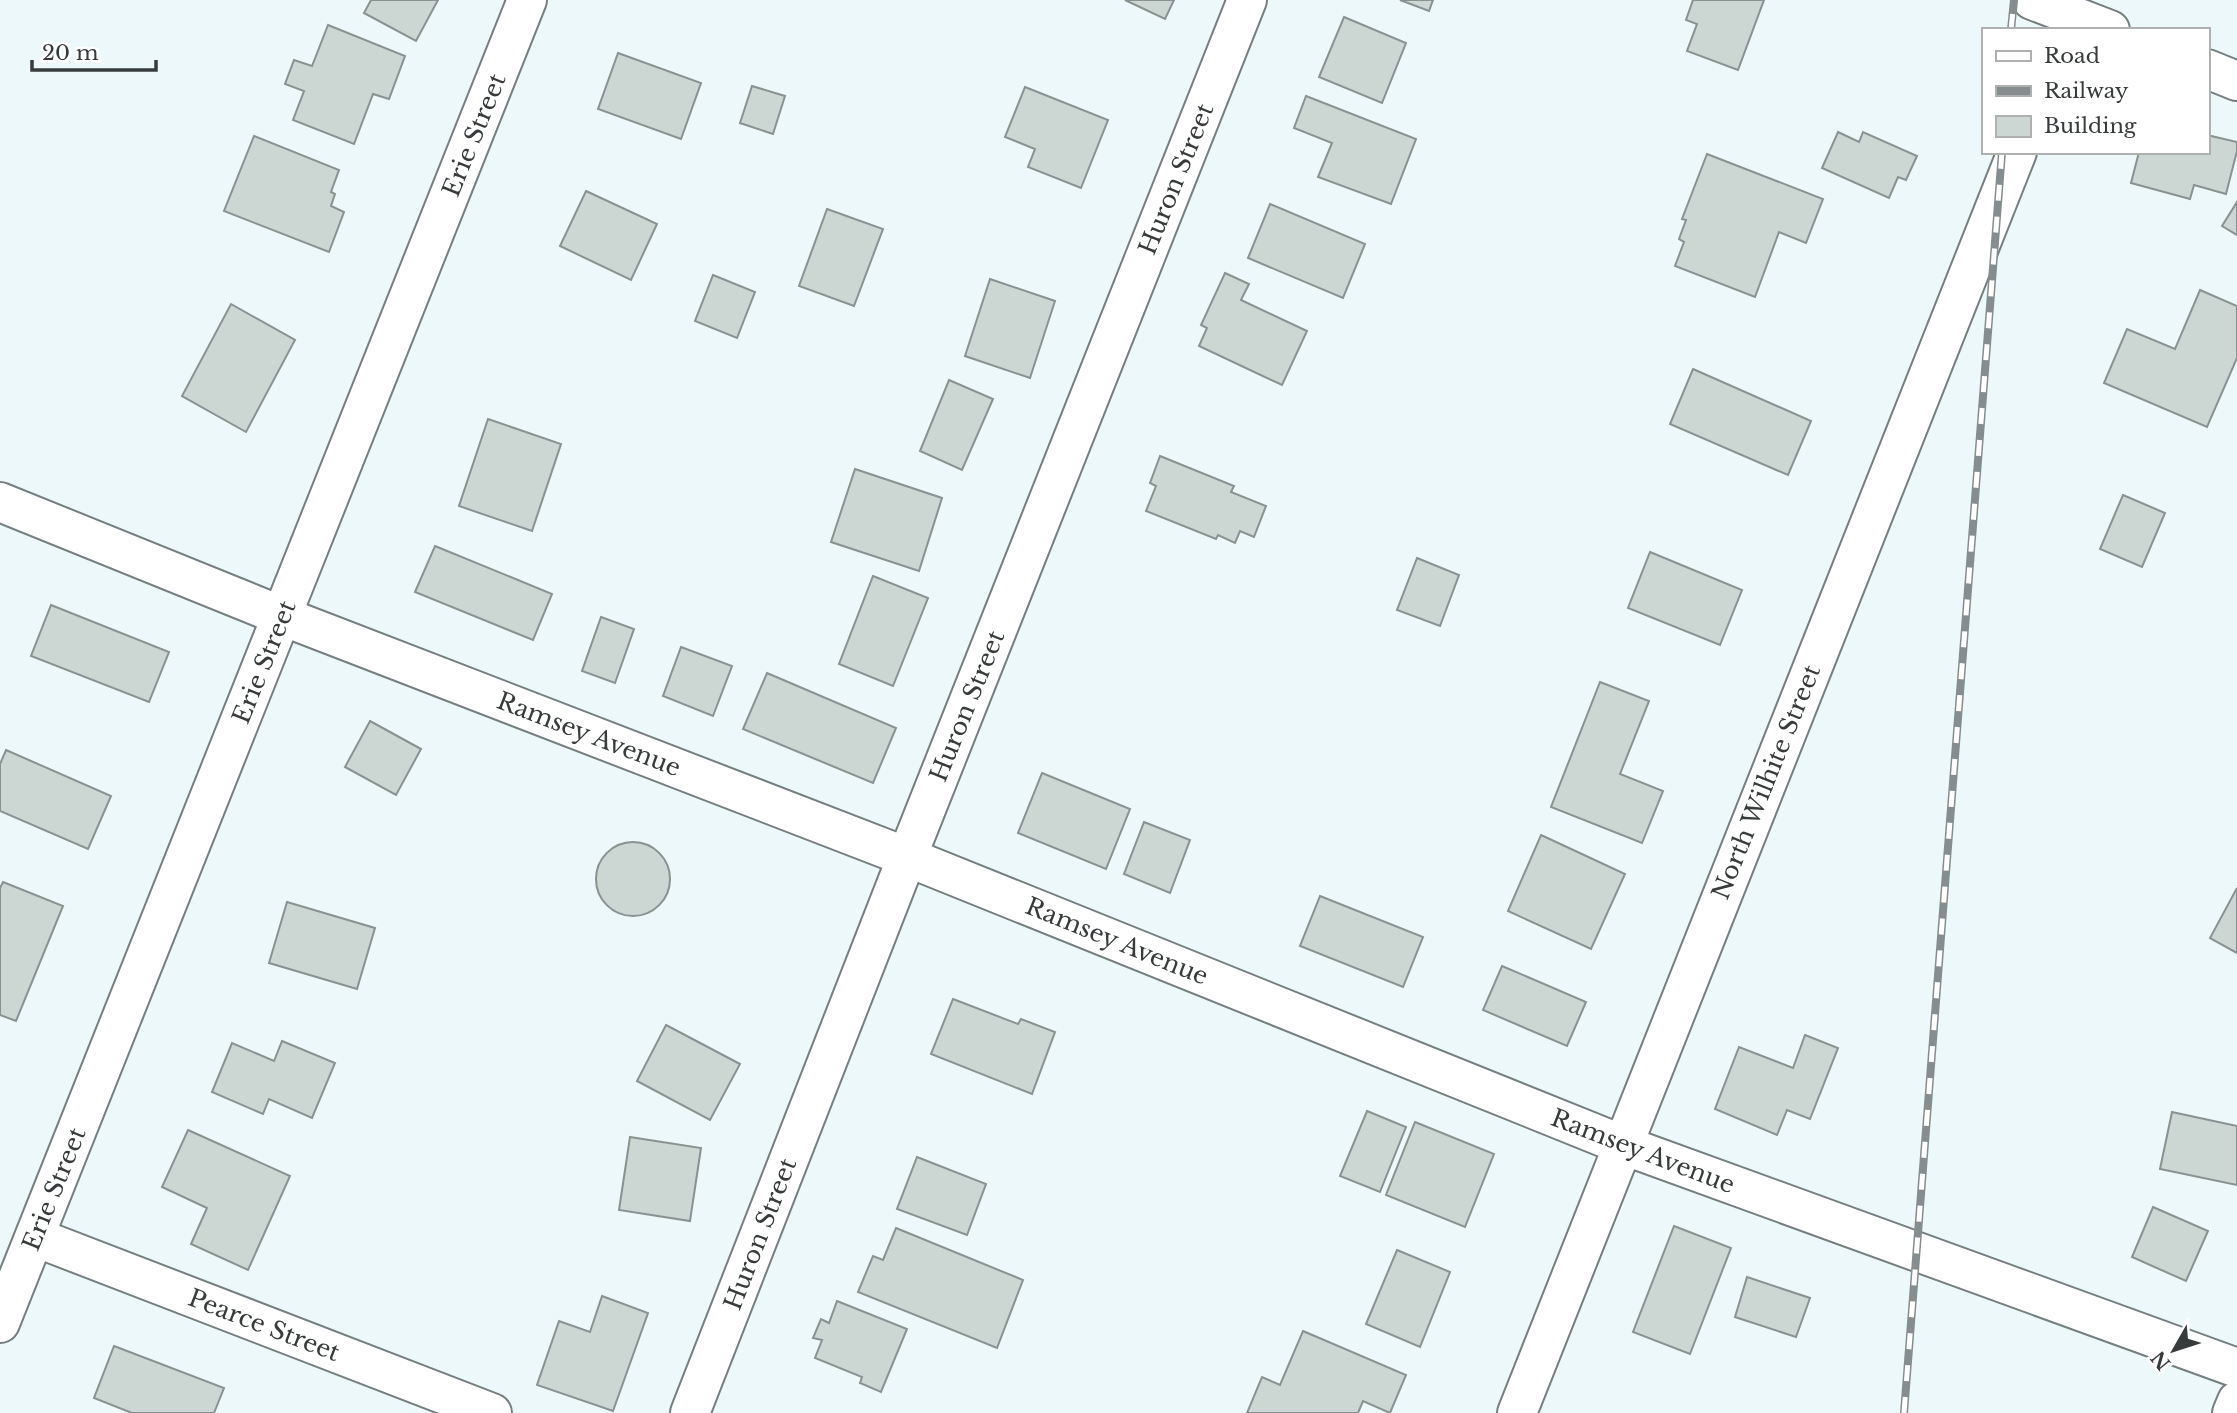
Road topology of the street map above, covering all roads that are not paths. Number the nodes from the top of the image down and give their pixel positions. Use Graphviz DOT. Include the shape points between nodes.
graph roads {
  1 [pos="527,0"];
  2 [pos="1247,0"];
  3 [pos="2032,0"];
  4 [pos="2072,15"];
  5 [pos="2105,28"];
  6 [pos="2209,70"];
  7 [pos="2237,81"];
  8 [pos="2016,154"];
  9 [pos="0,502"];
  10 [pos="282,616"];
  11 [pos="907,857"];
  12 [pos="1623,1145"];
  13 [pos="35,1237"];
  14 [pos="0,1323"];
  15 [pos="2237,1368"];
  16 [pos="2237,1401"];
  17 [pos="492,1413"];
  18 [pos="690,1413"];
  19 [pos="1517,1413"];
  20 [pos="2232,1413"];
  1 -- 10 [label="street, Erie Street"];
  2 -- 11 [label="street, Huron Street"];
  3 -- 4 [label="street"];
  4 -- 5 [label="street"];
  6 -- 7 [label="street"];
  8 -- 12 [label="street, North Wilhite Street"];
  9 -- 10 [label="street, Ramsey Avenue"];
  10 -- 11 [label="street, Ramsey Avenue"];
  10 -- 13 [label="street, Erie Street"];
  11 -- 12 [label="street, Ramsey Avenue"];
  11 -- 18 [label="street, Huron Street"];
  12 -- 15 [label="street, Ramsey Avenue"];
  12 -- 19 [label="street, North Wilhite Street"];
  13 -- 14 [label="street, Erie Street"];
  13 -- 17 [label="street, Pearce Street"];
  16 -- 20 [label="street"];
}
